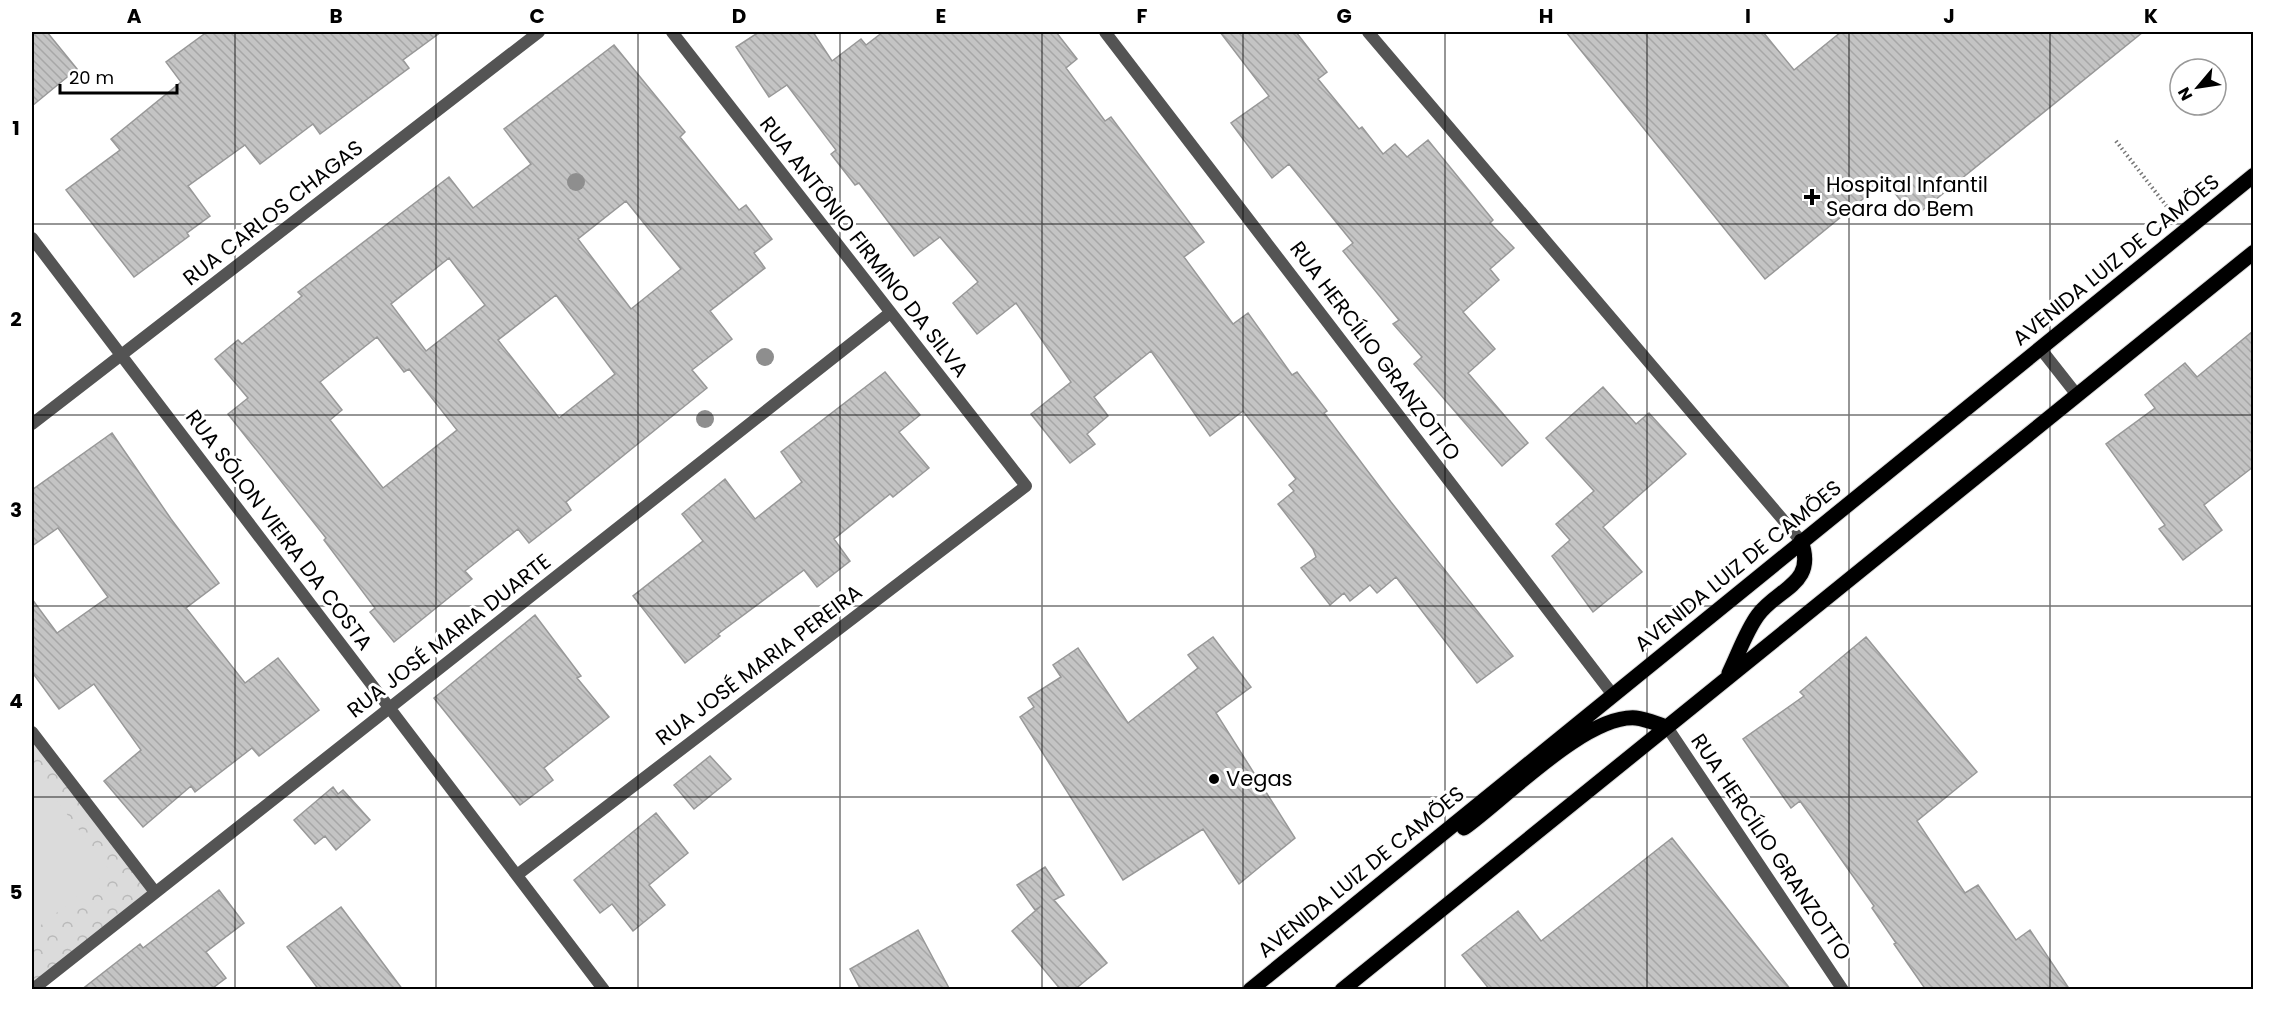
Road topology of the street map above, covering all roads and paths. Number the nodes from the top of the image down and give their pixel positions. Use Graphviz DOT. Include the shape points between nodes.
graph roads {
  1 [pos="539,32"];
  2 [pos="672,32"];
  3 [pos="1106,32"];
  4 [pos="1368,32"];
  5 [pos="2116,141"];
  6 [pos="2253,175"];
  7 [pos="2185,231"];
  8 [pos="32,238"];
  9 [pos="2253,252"];
  10 [pos="891,313"];
  11 [pos="2040,348"];
  12 [pos="121,355"];
  13 [pos="2077,395"];
  14 [pos="32,424"];
  15 [pos="1026,486"];
  16 [pos="1802,541"];
  17 [pos="1726,679"];
  18 [pos="1613,695"];
  19 [pos="389,707"];
  20 [pos="1667,727"];
  21 [pos="32,732"];
  22 [pos="517,875"];
  23 [pos="1374,888"];
  24 [pos="155,892"];
  25 [pos="32,990"];
  26 [pos="604,990"];
  27 [pos="1250,990"];
  28 [pos="1342,990"];
  29 [pos="1843,990"];
  1 -- 12 [label="street, RUA CARLOS CHAGAS"];
  2 -- 10 [label="street, RUA ANTÔNIO FIRMINO DA SILVA"];
  3 -- 18 [label="street, RUA HERCÍLIO GRANZOTTO"];
  4 -- 16 [label="street"];
  5 -- 7 [label="path"];
  6 -- 7 [label="main road, AVENIDA LUIZ DE CAMÕES"];
  7 -- 11 [label="main road, AVENIDA LUIZ DE CAMÕES"];
  8 -- 12 [label="street, RUA SÓLON VIEIRA DA COSTA"];
  9 -- 13 [label="main road"];
  10 -- 15 [label="street, RUA ANTÔNIO FIRMINO DA SILVA"];
  10 -- 19 [label="street, RUA JOSÉ MARIA DUARTE"];
  11 -- 13 [label="street"];
  11 -- 16 [label="main road, AVENIDA LUIZ DE CAMÕES"];
  12 -- 14 [label="street, RUA CARLOS CHAGAS"];
  12 -- 19 [label="street, RUA SÓLON VIEIRA DA COSTA"];
  13 -- 17 [label="main road"];
  15 -- 22 [label="street, RUA JOSÉ MARIA PEREIRA"];
  16 -- 17 [label="main road" via="1806,566 1797,580 1759,614"];
  16 -- 18 [label="main road, AVENIDA LUIZ DE CAMÕES"];
  17 -- 20 [label="main road"];
  18 -- 23 [label="main road, AVENIDA LUIZ DE CAMÕES"];
  19 -- 22 [label="street, RUA SÓLON VIEIRA DA COSTA"];
  19 -- 24 [label="street, RUA JOSÉ MARIA DUARTE"];
  20 -- 23 [label="main road" via="1635,718 1609,722 1579,736 1482,815"];
  20 -- 28 [label="main road"];
  20 -- 29 [label="street, RUA HERCÍLIO GRANZOTTO"];
  21 -- 24 [label="street"];
  22 -- 26 [label="street, RUA SÓLON VIEIRA DA COSTA"];
  23 -- 27 [label="main road, AVENIDA LUIZ DE CAMÕES"];
  24 -- 25 [label="street, RUA JOSÉ MARIA DUARTE"];
}
